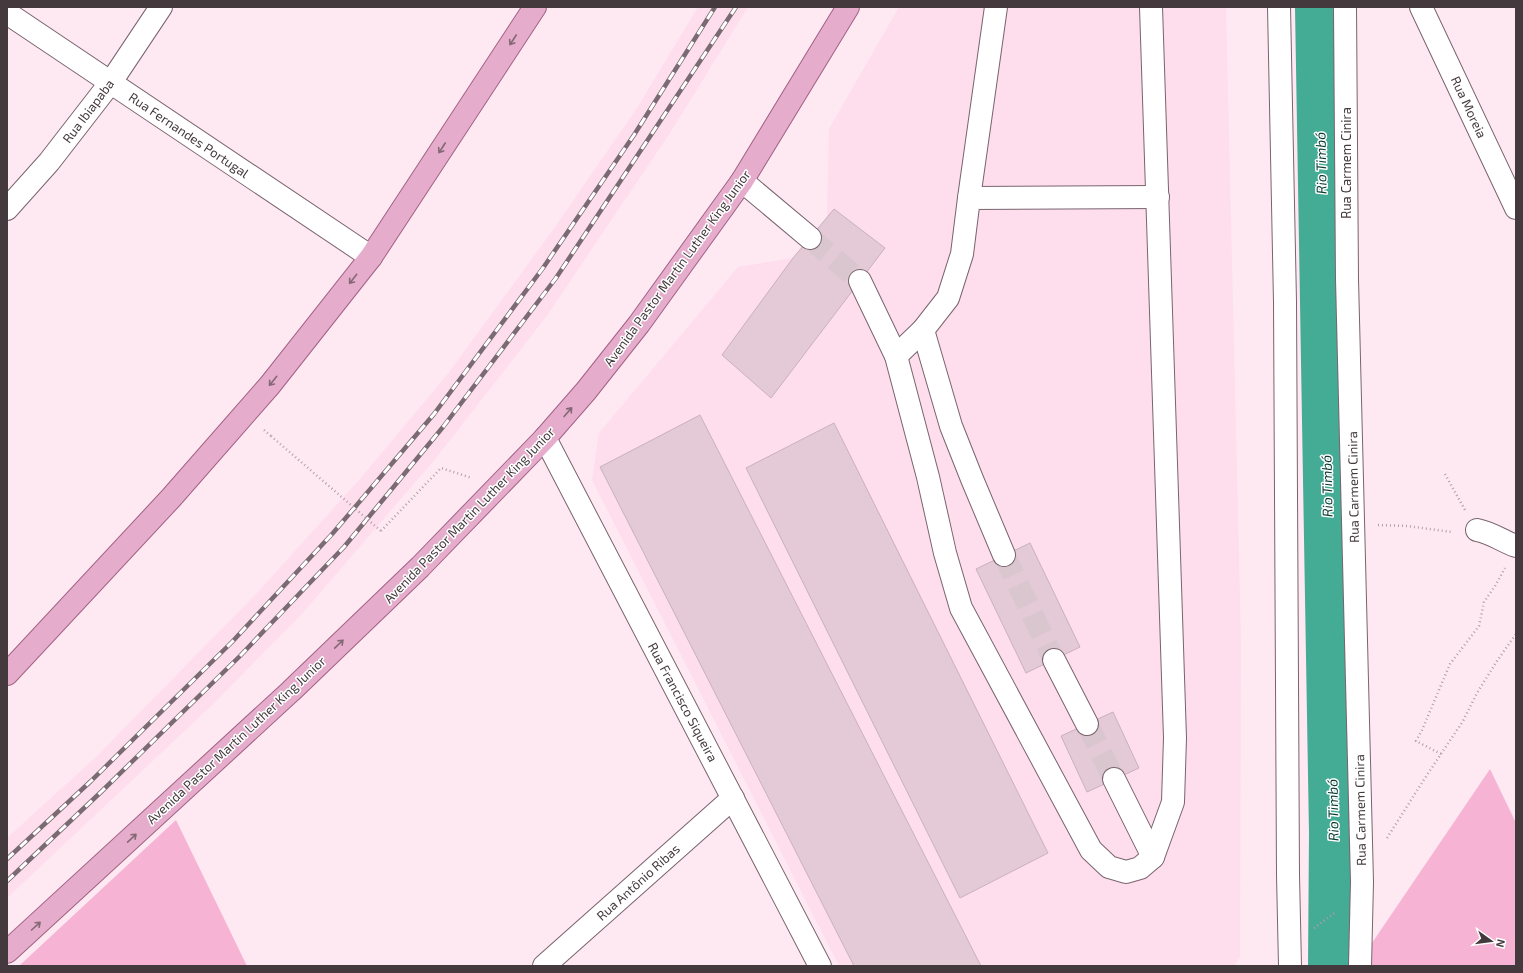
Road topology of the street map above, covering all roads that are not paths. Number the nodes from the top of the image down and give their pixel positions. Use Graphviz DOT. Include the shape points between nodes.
graph roads {
  1 [pos="161,7"];
  2 [pos="535,7"];
  3 [pos="848,7"];
  4 [pos="996,7"];
  5 [pos="1151,7"];
  6 [pos="1279,7"];
  7 [pos="1345,7"];
  8 [pos="1421,7"];
  9 [pos="7,14"];
  10 [pos="110,82"];
  11 [pos="742,182"];
  12 [pos="1158,197"];
  13 [pos="969,198"];
  14 [pos="1516,208"];
  15 [pos="7,209"];
  16 [pos="810,238"];
  17 [pos="371,257"];
  18 [pos="860,281"];
  19 [pos="923,330"];
  20 [pos="896,356"];
  21 [pos="545,438"];
  22 [pos="1477,530"];
  23 [pos="1512,554"];
  24 [pos="1004,555"];
  25 [pos="1054,660"];
  26 [pos="7,674"];
  27 [pos="1087,724"];
  28 [pos="1114,779"];
  29 [pos="733,798"];
  30 [pos="1153,857"];
  31 [pos="7,952"];
  32 [pos="544,966"];
  33 [pos="820,966"];
  34 [pos="1290,966"];
  35 [pos="1360,966"];
  1 -- 10 [label="street, Rua Ibiapaba"];
  2 -- 17 [label="main road, one-way"];
  3 -- 11 [label="main road, Avenida Pastor Martin Luther King Junior"];
  4 -- 13 [label="street"];
  5 -- 12 [label="street"];
  6 -- 34 [label="street" via="1286,310"];
  7 -- 35 [label="street, Rua Carmem Cinira" via="1347,279 1362,882"];
  8 -- 14 [label="street, Rua Moreia"];
  9 -- 10 [label="street, Rua Fernandes Portugal"];
  10 -- 15 [label="street, Rua Ibiapaba" via="49,162"];
  10 -- 17 [label="street, Rua Fernandes Portugal"];
  11 -- 16 [label="street"];
  21 -- 11 [label="main road, Avenida Pastor Martin Luther King Junior, one-way" via="639,324"];
  12 -- 13 [label="street"];
  12 -- 30 [label="street" via="1175,738 1173,802"];
  13 -- 19 [label="street" via="962,254 948,298"];
  17 -- 26 [label="main road, one-way" via="270,385 176,493"];
  18 -- 20 [label="street"];
  19 -- 20 [label="street"];
  19 -- 24 [label="street" via="952,426"];
  20 -- 30 [label="street" via="961,608 1091,850 1109,867 1126,872 1140,868"];
  21 -- 29 [label="street, Rua Francisco Siqueira"];
  31 -- 21 [label="main road, Avenida Pastor Martin Luther King Junior, one-way" via="291,691 420,567"];
  22 -- 23 [label="street" via="1490,533 1505,542"];
  25 -- 27 [label="street"];
  28 -- 30 [label="street"];
  29 -- 32 [label="street, Rua Antônio Ribas"];
  29 -- 33 [label="street, Rua Francisco Siqueira"];
}
